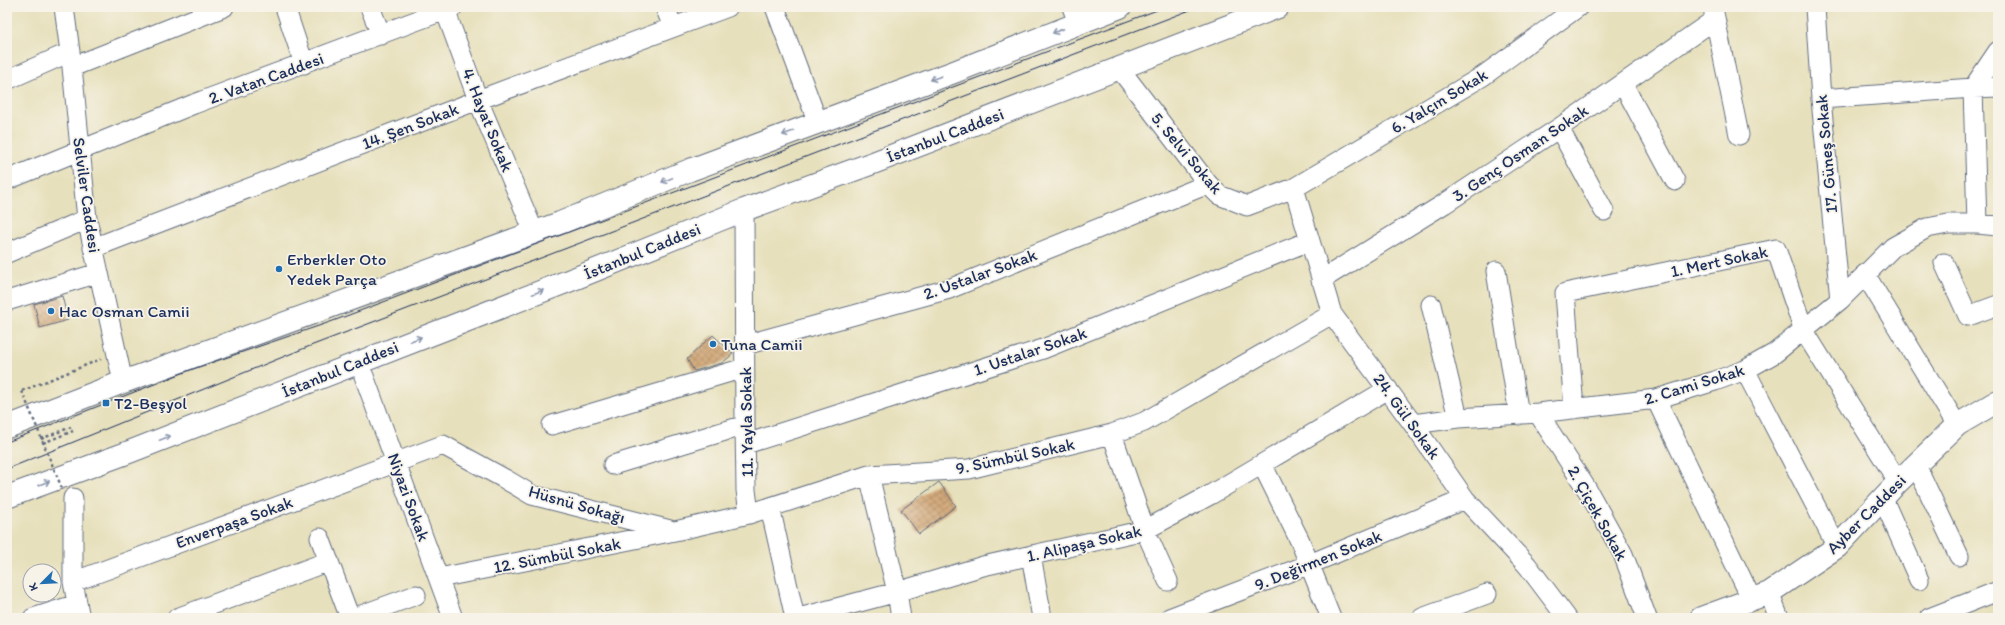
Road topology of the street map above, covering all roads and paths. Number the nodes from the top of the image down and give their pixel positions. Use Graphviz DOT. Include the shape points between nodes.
graph roads {
  1 [pos="64,7"];
  2 [pos="224,7"];
  3 [pos="286,7"];
  4 [pos="370,7"];
  5 [pos="665,7"];
  6 [pos="728,7"];
  7 [pos="775,7"];
  8 [pos="1120,7"];
  9 [pos="1278,7"];
  10 [pos="1578,7"];
  11 [pos="1815,7"];
  12 [pos="447,8"];
  13 [pos="1714,14"];
  14 [pos="1075,15"];
  15 [pos="673,27"];
  16 [pos="381,35"];
  17 [pos="1998,51"];
  18 [pos="71,60"];
  19 [pos="304,64"];
  20 [pos="1119,68"];
  21 [pos="7,80"];
  22 [pos="1623,84"];
  23 [pos="1998,87"];
  24 [pos="1973,88"];
  25 [pos="1821,99"];
  26 [pos="478,100"];
  27 [pos="818,123"];
  28 [pos="1559,128"];
  29 [pos="1739,135"];
  30 [pos="79,152"];
  31 [pos="7,180"];
  32 [pos="1675,181"];
  33 [pos="1208,184"];
  34 [pos="1294,188"];
  35 [pos="744,210"];
  36 [pos="1604,211"];
  37 [pos="87,219"];
  38 [pos="1978,224"];
  39 [pos="1998,226"];
  40 [pos="534,232"];
  41 [pos="1309,241"];
  42 [pos="93,248"];
  43 [pos="7,253"];
  44 [pos="1944,263"];
  45 [pos="1496,271"];
  46 [pos="98,273"];
  47 [pos="1866,274"];
  48 [pos="1321,280"];
  49 [pos="1840,300"];
  50 [pos="7,301"];
  51 [pos="1431,305"];
  52 [pos="1998,305"];
  53 [pos="1332,314"];
  54 [pos="1804,332"];
  55 [pos="745,345"];
  56 [pos="117,353"];
  57 [pos="744,368"];
  58 [pos="1745,370"];
  59 [pos="364,376"];
  60 [pos="123,382"];
  61 [pos="1388,389"];
  62 [pos="1656,399"];
  63 [pos="1997,404"];
  64 [pos="1574,409"];
  65 [pos="1538,413"];
  66 [pos="1519,415"];
  67 [pos="1458,418"];
  68 [pos="1413,424"];
  69 [pos="552,425"];
  70 [pos="745,425"];
  71 [pos="1957,425"];
  72 [pos="7,427"];
  73 [pos="71,427"];
  74 [pos="73,431"];
  75 [pos="1112,434"];
  76 [pos="41,439"];
  77 [pos="43,443"];
  78 [pos="746,444"];
  79 [pos="396,462"];
  80 [pos="1262,464"];
  81 [pos="613,465"];
  82 [pos="1916,465"];
  83 [pos="869,475"];
  84 [pos="1898,482"];
  85 [pos="68,495"];
  86 [pos="7,497"];
  87 [pos="1465,499"];
  88 [pos="1882,499"];
  89 [pos="770,507"];
  90 [pos="749,514"];
  91 [pos="1145,530"];
  92 [pos="675,531"];
  93 [pos="320,538"];
  94 [pos="1837,547"];
  95 [pos="1031,555"];
  96 [pos="1959,556"];
  97 [pos="329,560"];
  98 [pos="1310,564"];
  99 [pos="439,578"];
  100 [pos="1919,580"];
  101 [pos="1168,581"];
  102 [pos="73,582"];
  103 [pos="1998,591"];
  104 [pos="897,592"];
  105 [pos="1487,594"];
  106 [pos="416,595"];
  107 [pos="1760,596"];
  108 [pos="78,611"];
  109 [pos="33,618"];
  110 [pos="177,618"];
  111 [pos="352,618"];
  112 [pos="454,618"];
  113 [pos="795,618"];
  114 [pos="799,618"];
  115 [pos="901,618"];
  116 [pos="1042,618"];
  117 [pos="1169,618"];
  118 [pos="1331,618"];
  119 [pos="1422,618"];
  120 [pos="1567,618"];
  121 [pos="1647,618"];
  122 [pos="1701,618"];
  123 [pos="1779,618"];
  124 [pos="1929,618"];
  1 -- 18 [label="street, Selviler Caddesi"];
  2 -- 18 [label="street"];
  3 -- 19 [label="street"];
  4 -- 16 [label="street"];
  5 -- 15 [label="street"];
  6 -- 15 [label="street, 14. Şen Sokak"];
  7 -- 27 [label="street"];
  8 -- 14 [label="main road"];
  9 -- 20 [label="main road, İstanbul Caddesi"];
  10 -- 34 [label="street, 6. Yalçın Sokak" via="1483,76"];
  11 -- 25 [label="street, 17. Güneş Sokak"];
  12 -- 16 [label="street, 2. Vatan Caddesi"];
  12 -- 26 [label="street, 4. Hayat Sokak"];
  13 -- 22 [label="street, 3. Genç Osman Sokak"];
  13 -- 29 [label="street"];
  14 -- 27 [label="main road, one-way"];
  15 -- 26 [label="street, 14. Şen Sokak"];
  16 -- 19 [label="street, 2. Vatan Caddesi"];
  17 -- 24 [label="street"];
  18 -- 21 [label="street"];
  18 -- 30 [label="street, Selviler Caddesi"];
  19 -- 30 [label="street, 2. Vatan Caddesi" via="194,104"];
  20 -- 33 [label="street, 5. Selvi Sokak"];
  20 -- 35 [label="main road, İstanbul Caddesi"];
  22 -- 28 [label="street, 3. Genç Osman Sokak"];
  22 -- 32 [label="street"];
  23 -- 24 [label="street"];
  24 -- 25 [label="street"];
  24 -- 38 [label="street"];
  25 -- 49 [label="street, 17. Güneş Sokak"];
  26 -- 40 [label="street, 4. Hayat Sokak"];
  26 -- 42 [label="street, 14. Şen Sokak"];
  27 -- 40 [label="main road, one-way"];
  28 -- 36 [label="street"];
  28 -- 48 [label="street, 3. Genç Osman Sokak" via="1444,204"];
  30 -- 31 [label="street, 2. Vatan Caddesi"];
  30 -- 37 [label="street, Selviler Caddesi"];
  33 -- 34 [label="street, 5. Selvi Sokak" via="1219,195 1247,206"];
  33 -- 55 [label="street, 2. Ustalar Sokak" via="949,289"];
  34 -- 41 [label="street, 24. Gül Sokak"];
  35 -- 55 [label="street, 11. Yayla Sokak"];
  86 -- 35 [label="main road, İstanbul Caddesi, one-way" via="576,278"];
  37 -- 42 [label="street, Selviler Caddesi"];
  37 -- 43 [label="street"];
  38 -- 39 [label="street, 2. Cami Sokak"];
  38 -- 47 [label="street, 2. Cami Sokak" via="1948,224 1928,228 1893,247"];
  40 -- 60 [label="main road"];
  41 -- 48 [label="street, 24. Gül Sokak"];
  41 -- 78 [label="street, 1. Ustalar Sokak" via="1043,349"];
  42 -- 46 [label="street, Selviler Caddesi"];
  44 -- 52 [label="street" via="1968,316"];
  45 -- 66 [label="street"];
  46 -- 50 [label="street"];
  46 -- 56 [label="street, Selviler Caddesi"];
  47 -- 49 [label="street, 2. Cami Sokak"];
  47 -- 71 [label="street"];
  48 -- 53 [label="street, 24. Gül Sokak"];
  49 -- 54 [label="street, 2. Cami Sokak"];
  51 -- 67 [label="street"];
  53 -- 61 [label="street, 24. Gül Sokak"];
  53 -- 75 [label="street, 9. Sümbül Sokak" via="1144,422"];
  54 -- 58 [label="street, 2. Cami Sokak"];
  54 -- 64 [label="street, 1. Mert Sokak" via="1776,249 1565,293"];
  54 -- 84 [label="street, 1. Mert Sokak"];
  55 -- 57 [label="street, 11. Yayla Sokak"];
  56 -- 60 [label="street, Selviler Caddesi"];
  56 -- 76 [label="path, bridge" via="22,391"];
  57 -- 69 [label="street"];
  57 -- 70 [label="street, 11. Yayla Sokak"];
  58 -- 62 [label="street, 2. Cami Sokak"];
  58 -- 94 [label="street"];
  59 -- 79 [label="street, Niyazi Sokak"];
  60 -- 72 [label="main road"];
  61 -- 68 [label="street, 24. Gül Sokak"];
  61 -- 80 [label="street, 1. Alipaşa Sokak"];
  62 -- 64 [label="street, 2. Cami Sokak"];
  62 -- 107 [label="street"];
  63 -- 71 [label="main road, Ayber Caddesi"];
  64 -- 65 [label="street, 2. Cami Sokak"];
  65 -- 66 [label="street, 2. Cami Sokak"];
  65 -- 121 [label="street, 2. Çiçek Sokak" via="1588,491 1623,554"];
  66 -- 67 [label="street, 2. Cami Sokak"];
  67 -- 68 [label="street, 2. Cami Sokak"];
  68 -- 87 [label="street, 24. Gül Sokak"];
  70 -- 78 [label="street, 11. Yayla Sokak"];
  70 -- 81 [label="street"];
  71 -- 82 [label="main road, Ayber Caddesi"];
  73 -- 76 [label="path"];
  74 -- 77 [label="path"];
  75 -- 83 [label="street, 9. Sümbül Sokak" via="969,470"];
  75 -- 91 [label="street"];
  76 -- 77 [label="path, bridge"];
  77 -- 85 [label="path, bridge"];
  78 -- 90 [label="street, 11. Yayla Sokak"];
  79 -- 92 [label="street, Hüsnü Sokağı" via="442,445 532,495"];
  79 -- 99 [label="street, Niyazi Sokak"];
  79 -- 102 [label="street, Enverpaşa Sokak"];
  80 -- 91 [label="street, 1. Alipaşa Sokak"];
  80 -- 98 [label="street"];
  82 -- 84 [label="main road, Ayber Caddesi"];
  82 -- 96 [label="street"];
  83 -- 89 [label="street, 9. Sümbül Sokak"];
  83 -- 104 [label="street"];
  84 -- 88 [label="main road, Ayber Caddesi"];
  85 -- 102 [label="street"];
  87 -- 98 [label="street, 9. Değirmen Sokak"];
  87 -- 120 [label="street, 24. Gül Sokak" via="1527,565"];
  88 -- 94 [label="main road, Ayber Caddesi"];
  88 -- 100 [label="street"];
  89 -- 90 [label="street, 9. Sümbül Sokak"];
  89 -- 113 [label="street"];
  90 -- 92 [label="street, 9. Sümbül Sokak"];
  91 -- 95 [label="street, 1. Alipaşa Sokak"];
  91 -- 101 [label="street"];
  92 -- 99 [label="street, 12. Sümbül Sokak"];
  93 -- 97 [label="street"];
  94 -- 107 [label="main road, Ayber Caddesi"];
  95 -- 104 [label="street, 1. Alipaşa Sokak" via="983,566"];
  95 -- 116 [label="street"];
  97 -- 110 [label="street"];
  97 -- 111 [label="street"];
  98 -- 117 [label="street, 9. Değirmen Sokak"];
  98 -- 118 [label="street"];
  99 -- 112 [label="street, Niyazi Sokak"];
  102 -- 108 [label="street"];
  103 -- 124 [label="street"];
  104 -- 114 [label="street, 1. Alipaşa Sokak"];
  104 -- 115 [label="street"];
  105 -- 119 [label="street"];
  106 -- 111 [label="street"];
  107 -- 122 [label="main road, Ayber Caddesi"];
  107 -- 123 [label="street"];
  108 -- 109 [label="street"];
}
